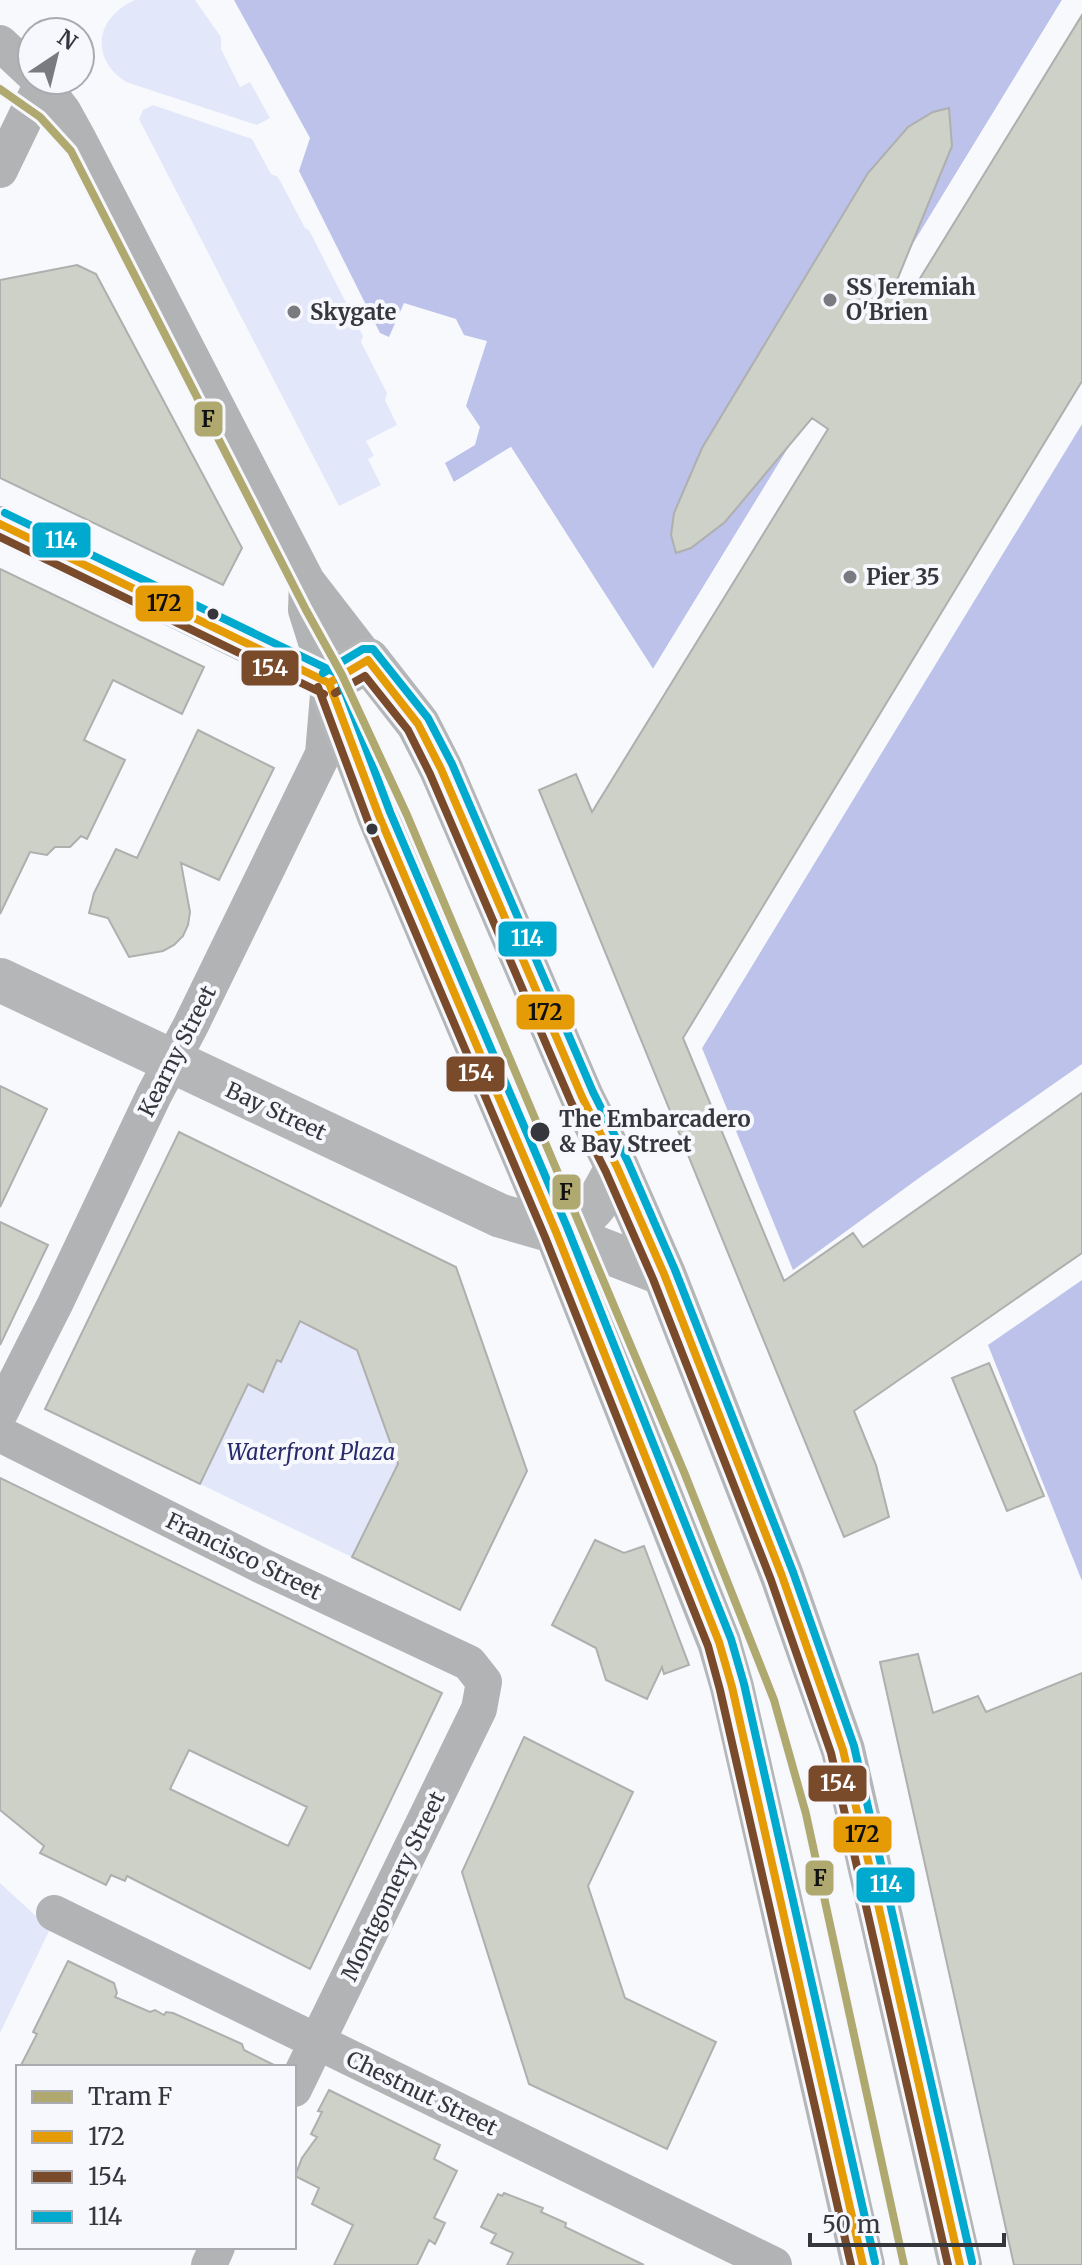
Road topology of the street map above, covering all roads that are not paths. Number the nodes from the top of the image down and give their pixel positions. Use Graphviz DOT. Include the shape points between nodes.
graph roads {
  1 [pos="0,43"];
  2 [pos="16,59"];
  3 [pos="29,96"];
  4 [pos="50,96"];
  5 [pos="0,170"];
  6 [pos="0,524"];
  7 [pos="307,581"];
  8 [pos="368,660"];
  9 [pos="329,683"];
  10 [pos="0,980"];
  11 [pos="170,1062"];
  12 [pos="617,1167"];
  13 [pos="556,1232"];
  14 [pos="664,1274"];
  15 [pos="0,1413"];
  16 [pos="0,1434"];
  17 [pos="484,1682"];
  18 [pos="63,1917"];
  19 [pos="317,2042"];
  20 [pos="296,2085"];
  21 [pos="774,2265"];
  22 [pos="863,2265"];
  23 [pos="960,2265"];
  1 -- 2 [label="street"];
  3 -- 5 [label="street"];
  4 -- 7 [label="street" via="79,140"];
  6 -- 9 [label="street"];
  7 -- 8 [label="street"];
  7 -- 9 [label="street" via="306,610"];
  8 -- 9 [label="main road"];
  8 -- 12 [label="main road" via="418,724 441,769"];
  9 -- 11 [label="street, Kearny Street" via="323,754"];
  9 -- 13 [label="main road" via="379,816"];
  10 -- 11 [label="main road, Bay Street"];
  11 -- 13 [label="main road, Bay Street" via="501,1216"];
  11 -- 15 [label="street, Kearny Street"];
  12 -- 13 [label="main road" via="591,1211"];
  12 -- 14 [label="main road"];
  13 -- 14 [label="main road, Bay Street"];
  13 -- 22 [label="main road" via="723,1657"];
  14 -- 23 [label="main road" via="782,1576 843,1750"];
  16 -- 17 [label="street, Francisco Street" via="469,1663"];
  17 -- 19 [label="street, Montgomery Street" via="479,1709"];
  18 -- 19 [label="street, Chestnut Street"];
  19 -- 20 [label="street, Montgomery Street"];
  19 -- 21 [label="street, Chestnut Street"];
}
